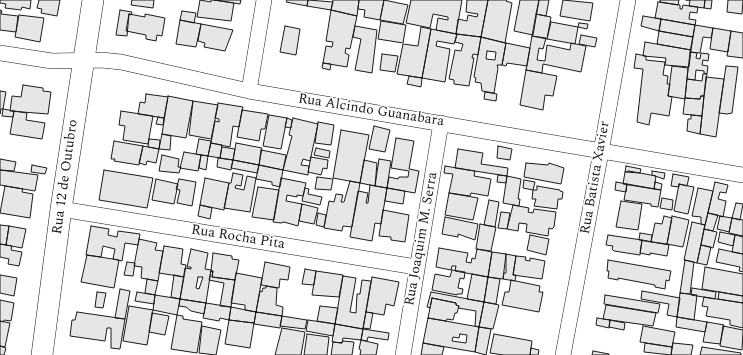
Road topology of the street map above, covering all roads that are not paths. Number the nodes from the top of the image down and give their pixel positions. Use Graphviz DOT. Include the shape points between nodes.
graph roads {
  1 [pos="93,0"];
  2 [pos="264,0"];
  3 [pos="625,1"];
  4 [pos="0,53"];
  5 [pos="83,60"];
  6 [pos="249,91"];
  7 [pos="441,123"];
  8 [pos="601,152"];
  9 [pos="743,175"];
  10 [pos="60,209"];
  11 [pos="416,267"];
  12 [pos="42,355"];
  13 [pos="403,355"];
  14 [pos="563,355"];
  1 -- 5 [label="street, Rua 12 de Outubro"];
  2 -- 6 [label="street"];
  3 -- 8 [label="street, Rua Batista Xavier"];
  4 -- 5 [label="street, Rua Alcindo Guanabara" via="52,61"];
  5 -- 6 [label="street, Rua Alcindo Guanabara" via="121,62"];
  5 -- 10 [label="street, Rua 12 de Outubro"];
  6 -- 7 [label="street, Rua Alcindo Guanabara"];
  7 -- 8 [label="street, Rua Alcindo Guanabara"];
  7 -- 11 [label="street, Rua Joaquim M. Serra"];
  8 -- 9 [label="street, Rua Alcindo Guanabara"];
  8 -- 14 [label="street, Rua Batista Xavier"];
  10 -- 11 [label="street, Rua Rocha Pita"];
  10 -- 12 [label="street, Rua 12 de Outubro"];
  11 -- 13 [label="street, Rua Joaquim M. Serra"];
}
